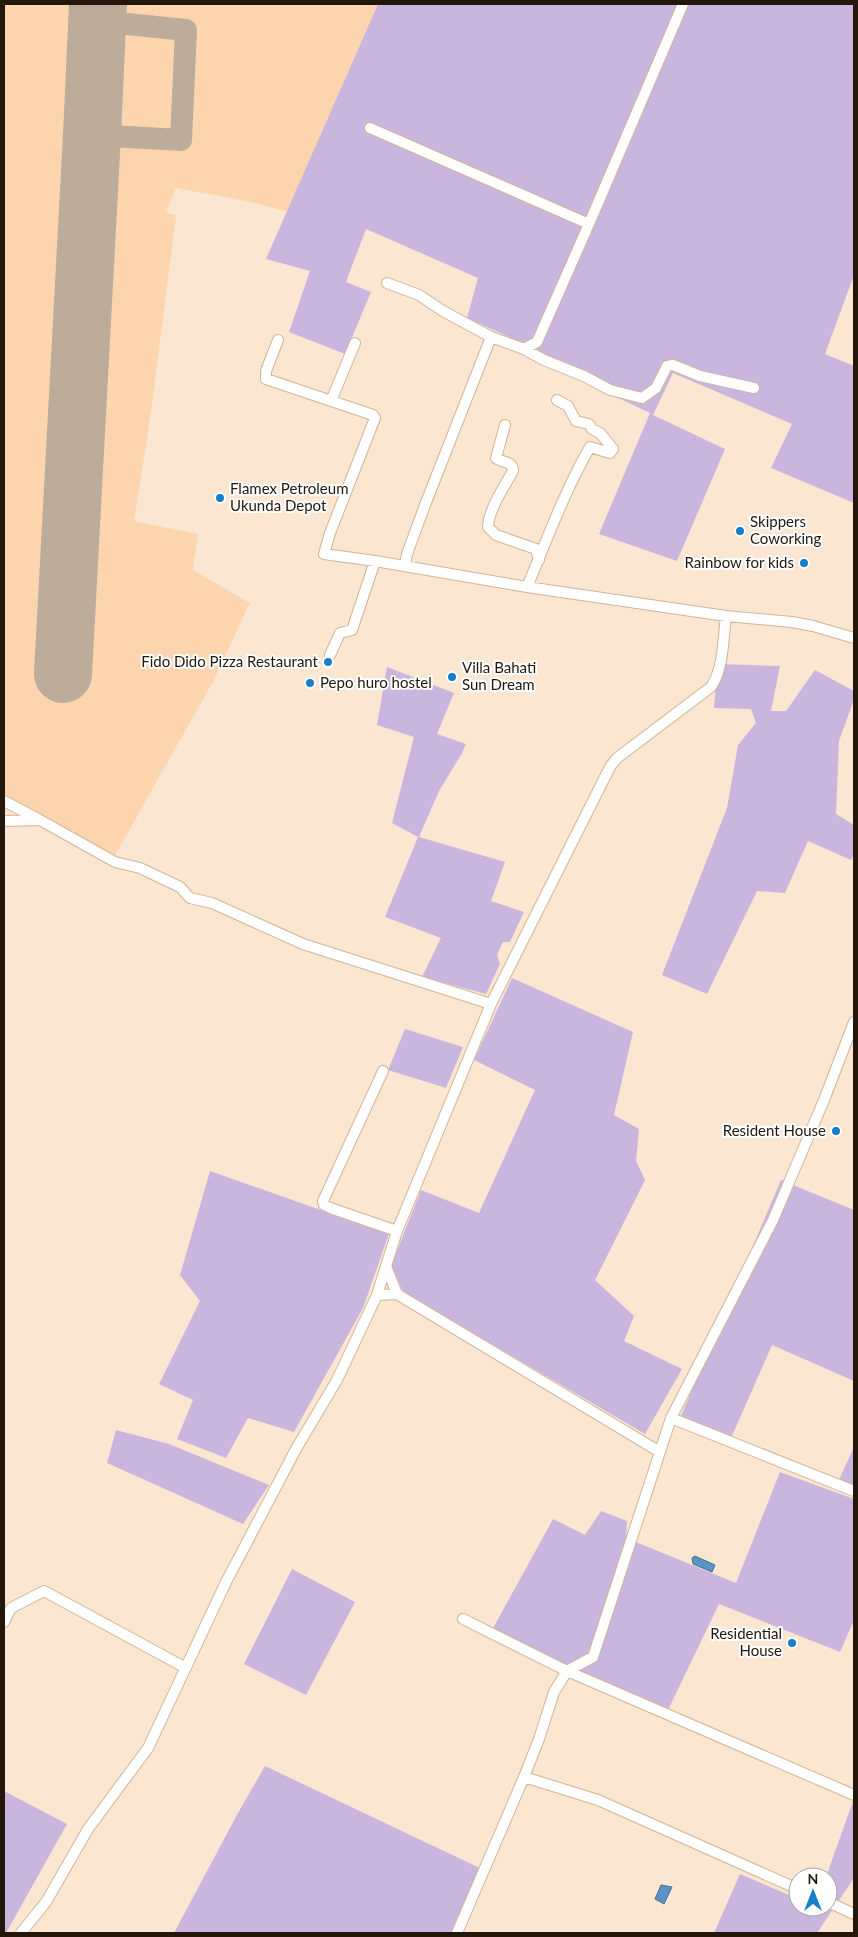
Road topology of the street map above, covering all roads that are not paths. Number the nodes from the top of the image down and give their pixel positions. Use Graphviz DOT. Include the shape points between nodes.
graph roads {
  1 [pos="680,5"];
  2 [pos="370,128"];
  3 [pos="589,224"];
  4 [pos="387,283"];
  5 [pos="491,337"];
  6 [pos="278,340"];
  7 [pos="355,343"];
  8 [pos="524,349"];
  9 [pos="754,388"];
  10 [pos="557,400"];
  11 [pos="331,401"];
  12 [pos="505,425"];
  13 [pos="539,560"];
  14 [pos="375,561"];
  15 [pos="405,566"];
  16 [pos="527,587"];
  17 [pos="726,616"];
  18 [pos="854,638"];
  19 [pos="330,656"];
  20 [pos="4,801"];
  21 [pos="40,820"];
  22 [pos="4,821"];
  23 [pos="490,1004"];
  24 [pos="854,1022"];
  25 [pos="384,1072"];
  26 [pos="396,1231"];
  27 [pos="386,1266"];
  28 [pos="397,1294"];
  29 [pos="377,1295"];
  30 [pos="672,1418"];
  31 [pos="660,1452"];
  32 [pos="854,1491"];
  33 [pos="463,1619"];
  34 [pos="4,1622"];
  35 [pos="186,1668"];
  36 [pos="566,1671"];
  37 [pos="524,1777"];
  38 [pos="854,1794"];
  39 [pos="788,1885"];
  40 [pos="838,1907"];
  41 [pos="854,1914"];
  42 [pos="21,1933"];
  43 [pos="457,1933"];
  1 -- 3 [label="street"];
  2 -- 3 [label="street"];
  3 -- 8 [label="street" via="537,342"];
  4 -- 5 [label="street" via="419,295"];
  5 -- 8 [label="street"];
  5 -- 15 [label="street" via="425,505"];
  6 -- 11 [label="street" via="266,379"];
  7 -- 11 [label="street"];
  8 -- 9 [label="street" via="610,390 642,398 656,388 667,366 674,365 700,376"];
  10 -- 13 [label="street" via="568,406 576,421 589,424 600,433 613,450 610,453 590,447 570,482"];
  11 -- 14 [label="street" via="373,415 375,420 324,554"];
  12 -- 13 [label="street" via="496,458 510,464 513,471 488,527 496,535 536,549"];
  13 -- 16 [label="street"];
  14 -- 15 [label="street"];
  14 -- 19 [label="street" via="352,630 340,633"];
  15 -- 16 [label="street"];
  16 -- 17 [label="street"];
  17 -- 18 [label="street" via="792,622"];
  17 -- 23 [label="street" via="716,680 617,758 610,767"];
  20 -- 21 [label="street"];
  21 -- 22 [label="street"];
  21 -- 23 [label="street" via="115,862 140,868 180,887 190,898 212,903 303,944"];
  23 -- 26 [label="street"];
  24 -- 30 [label="street" via="773,1220"];
  25 -- 26 [label="street" via="324,1205"];
  26 -- 27 [label="street"];
  27 -- 28 [label="street"];
  27 -- 29 [label="street"];
  28 -- 29 [label="street"];
  28 -- 31 [label="street"];
  29 -- 35 [label="street" via="337,1380 296,1449 226,1582"];
  30 -- 31 [label="street"];
  30 -- 32 [label="street"];
  31 -- 36 [label="street" via="592,1657"];
  33 -- 36 [label="street"];
  34 -- 35 [label="street" via="10,1608 44,1591"];
  35 -- 42 [label="street" via="148,1748 88,1829 46,1902"];
  36 -- 37 [label="street" via="554,1692"];
  36 -- 38 [label="street"];
  37 -- 39 [label="street" via="598,1800"];
  37 -- 43 [label="street"];
  40 -- 41 [label="street"];
}
